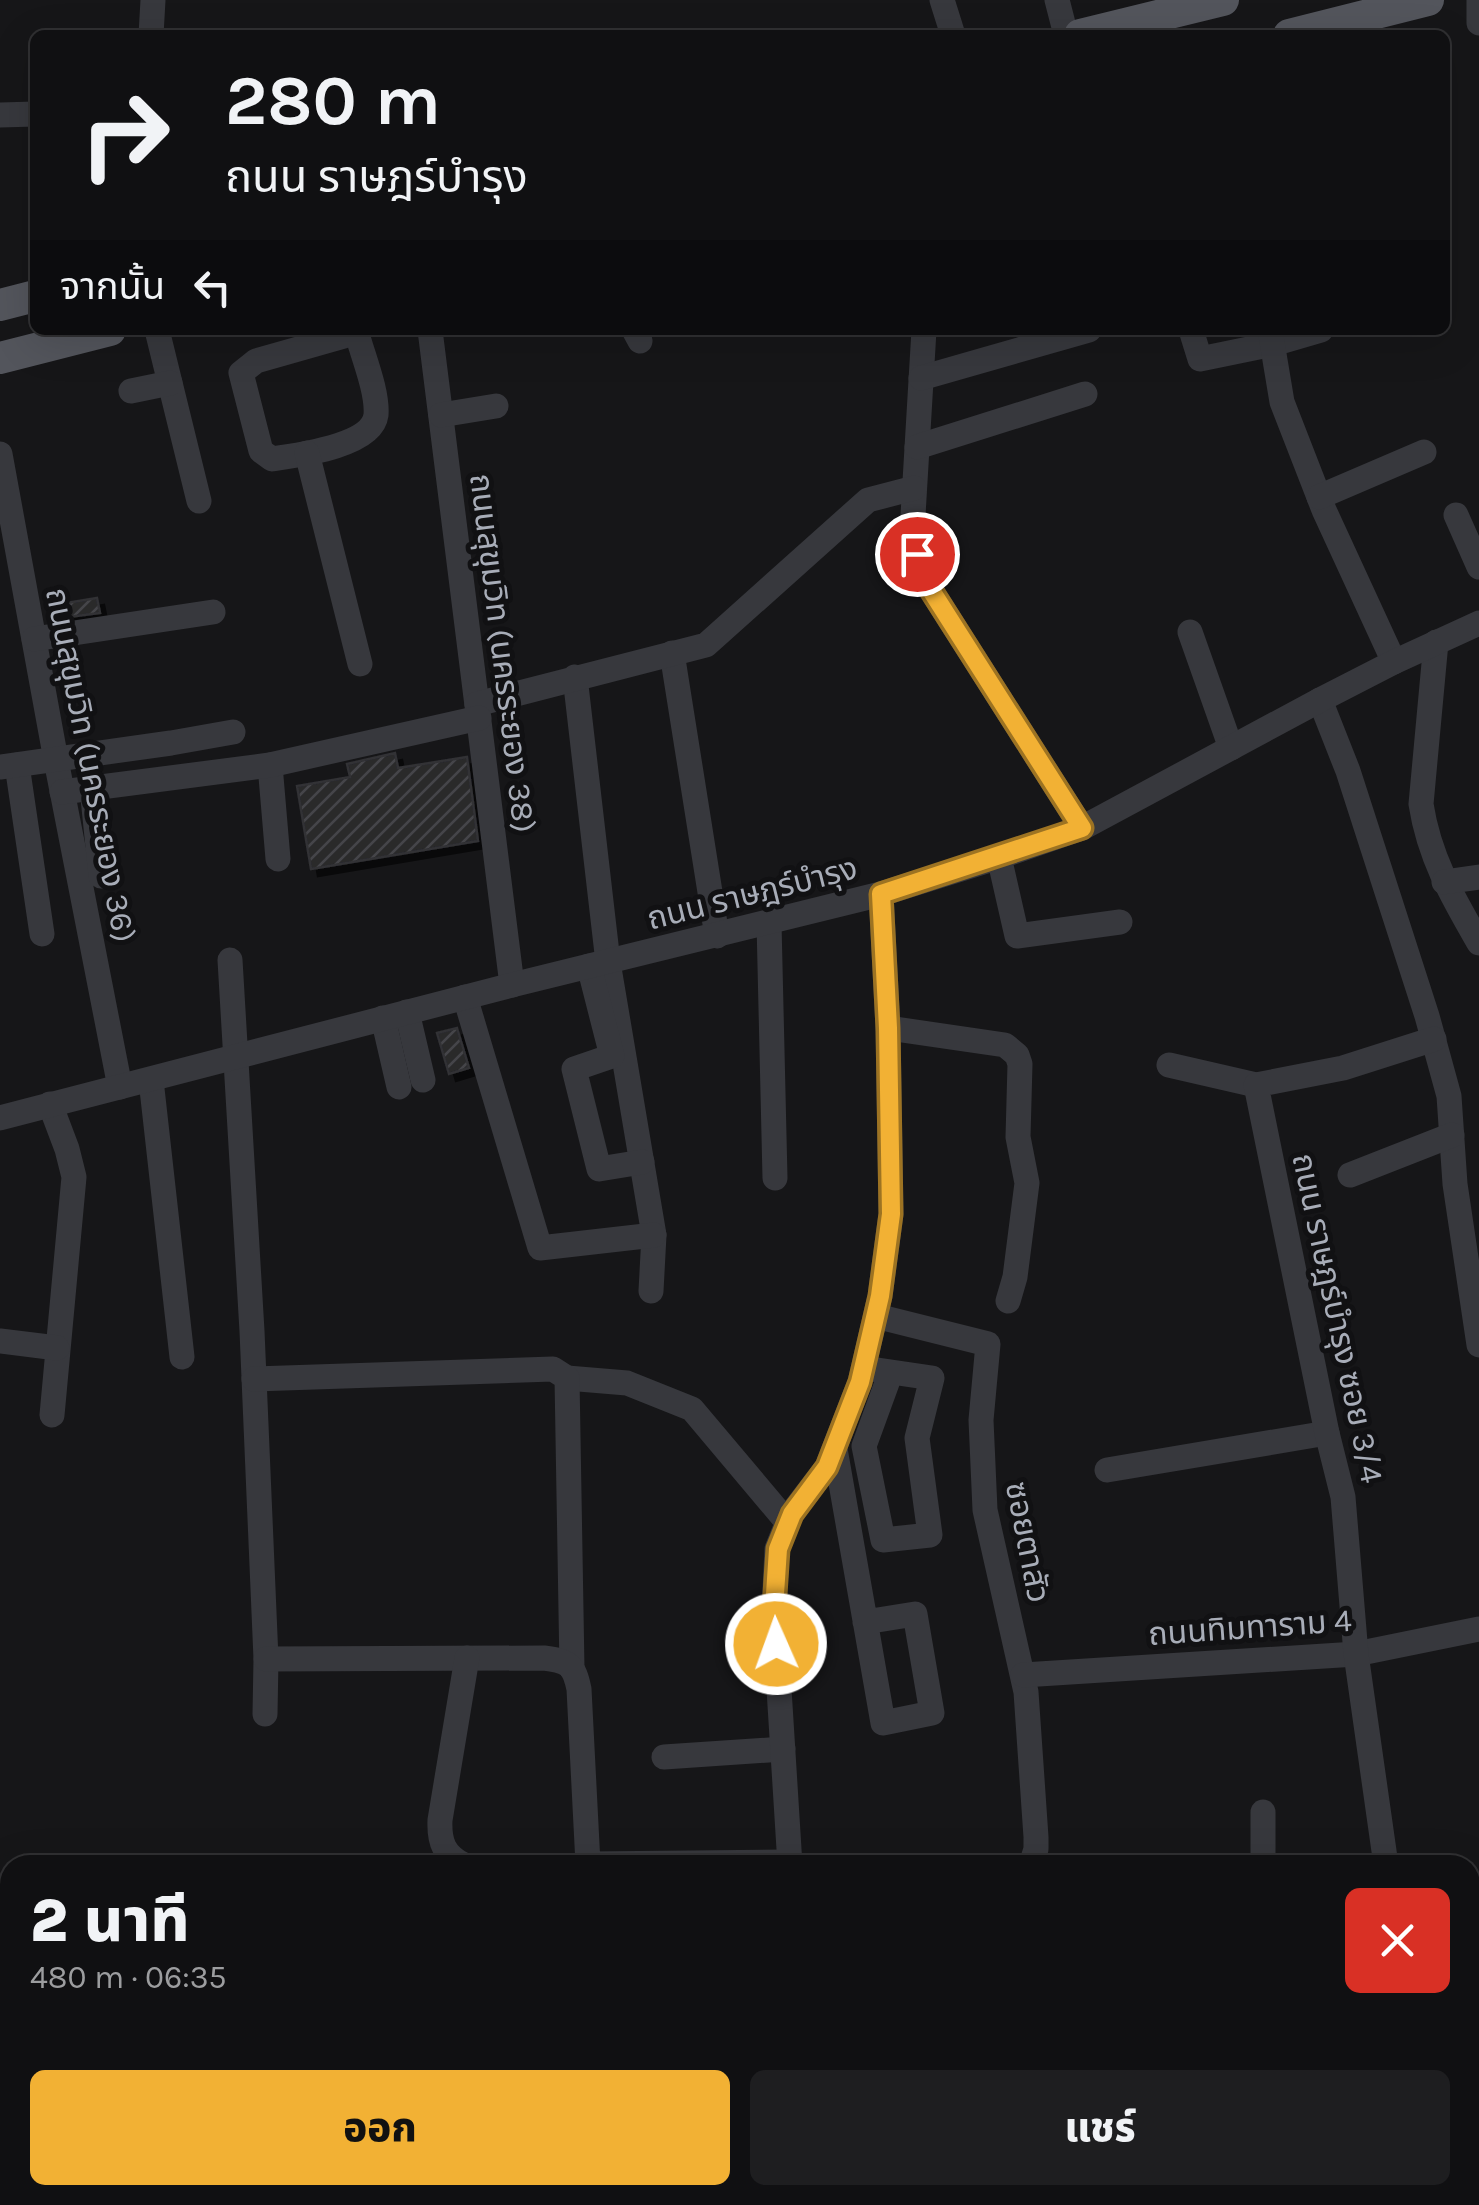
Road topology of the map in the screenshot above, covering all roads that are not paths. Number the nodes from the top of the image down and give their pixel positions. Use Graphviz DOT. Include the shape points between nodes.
graph roads {
  1 [pos="153,0"];
  2 [pos="942,0"];
  3 [pos="1058,0"];
  4 [pos="1223,0"];
  5 [pos="1428,0"];
  6 [pos="1479,0"];
  7 [pos="1479,22"];
  8 [pos="150,30"];
  9 [pos="951,30"];
  10 [pos="1065,30"];
  11 [pos="1100,30"];
  12 [pos="1309,30"];
  13 [pos="30,114"];
  14 [pos="0,115"];
  15 [pos="30,297"];
  16 [pos="0,304"];
  17 [pos="90,335"];
  18 [pos="158,335"];
  19 [pos="345,335"];
  20 [pos="357,335"];
  21 [pos="431,335"];
  22 [pos="924,335"];
  23 [pos="1072,335"];
  24 [pos="1193,335"];
  25 [pos="1271,337"];
  26 [pos="0,358"];
  27 [pos="921,378"];
  28 [pos="170,383"];
  29 [pos="131,391"];
  30 [pos="1085,394"];
  31 [pos="496,406"];
  32 [pos="441,415"];
  33 [pos="917,446"];
  34 [pos="1424,452"];
  35 [pos="306,453"];
  36 [pos="0,454"];
  37 [pos="914,488"];
  38 [pos="1318,497"];
  39 [pos="199,501"];
  40 [pos="1456,515"];
  41 [pos="1479,567"];
  42 [pos="213,612"];
  43 [pos="1479,623"];
  44 [pos="1190,632"];
  45 [pos="34,639"];
  46 [pos="1436,642"];
  47 [pos="672,652"];
  48 [pos="1394,662"];
  49 [pos="360,664"];
  50 [pos="575,677"];
  51 [pos="1320,700"];
  52 [pos="478,711"];
  53 [pos="233,732"];
  54 [pos="1230,748"];
  55 [pos="56,760"];
  56 [pos="8,766"];
  57 [pos="271,772"];
  58 [pos="92,788"];
  59 [pos="62,792"];
  60 [pos="1082,828"];
  61 [pos="998,857"];
  62 [pos="278,859"];
  63 [pos="101,876"];
  64 [pos="1479,877"];
  65 [pos="1444,882"];
  66 [pos="881,894"];
  67 [pos="1120,922"];
  68 [pos="769,923"];
  69 [pos="42,934"];
  70 [pos="717,936"];
  71 [pos="1479,943"];
  72 [pos="230,960"];
  73 [pos="599,964"];
  74 [pos="512,984"];
  75 [pos="464,997"];
  76 [pos="395,1014"];
  77 [pos="888,1028"];
  78 [pos="1434,1039"];
  79 [pos="236,1056"];
  80 [pos="1169,1064"];
  81 [pos="150,1080"];
  82 [pos="411,1083"];
  83 [pos="1256,1086"];
  84 [pos="120,1087"];
  85 [pos="50,1104"];
  86 [pos="0,1118"];
  87 [pos="1452,1135"];
  88 [pos="642,1162"];
  89 [pos="1350,1174"];
  90 [pos="775,1178"];
  91 [pos="654,1235"];
  92 [pos="651,1292"];
  93 [pos="1008,1301"];
  94 [pos="876,1316"];
  95 [pos="0,1342"];
  96 [pos="1479,1345"];
  97 [pos="58,1348"];
  98 [pos="182,1358"];
  99 [pos="864,1368"];
  100 [pos="891,1372"];
  101 [pos="567,1378"];
  102 [pos="254,1379"];
  103 [pos="52,1415"];
  104 [pos="1327,1433"];
  105 [pos="831,1457"];
  106 [pos="1107,1470"];
  107 [pos="790,1519"];
  108 [pos="865,1622"];
  109 [pos="1479,1629"];
  110 [pos="1356,1654"];
  111 [pos="467,1658"];
  112 [pos="266,1659"];
  113 [pos="572,1669"];
  114 [pos="1023,1675"];
  115 [pos="265,1714"];
  116 [pos="783,1748"];
  117 [pos="664,1756"];
  118 [pos="1263,1812"];
  119 [pos="451,1855"];
  120 [pos="587,1855"];
  121 [pos="789,1855"];
  122 [pos="1037,1855"];
  123 [pos="1263,1855"];
  124 [pos="1385,1855"];
  1 -- 8 [label="street"];
  2 -- 9 [label="street"];
  3 -- 10 [label="street"];
  4 -- 11 [label="main road"];
  5 -- 12 [label="main road"];
  6 -- 7 [label="street"];
  13 -- 14 [label="street"];
  15 -- 16 [label="main road"];
  17 -- 26 [label="main road"];
  18 -- 28 [label="street"];
  19 -- 35 [label="street" via="256,361 241,373 260,451 272,459"];
  20 -- 35 [label="street" via="376,412 373,426 360,437"];
  21 -- 32 [label="street, ถนนสุขุมวิท (นครระยอง 38)"];
  22 -- 27 [label="street"];
  23 -- 27 [label="street"];
  24 -- 25 [label="street" via="1200,358"];
  25 -- 38 [label="street" via="1282,402"];
  27 -- 33 [label="street"];
  28 -- 29 [label="street"];
  28 -- 39 [label="street"];
  30 -- 33 [label="street"];
  31 -- 32 [label="street"];
  32 -- 52 [label="street, ถนนสุขุมวิท (นครระยอง 38)"];
  33 -- 37 [label="street"];
  34 -- 38 [label="street"];
  35 -- 49 [label="street"];
  36 -- 45 [label="street, ถนนสุขุมวิท (นครระยอง 36)"];
  37 -- 47 [label="street" via="868,500 706,646"];
  37 -- 60 [label="street" via="912,532 922,576"];
  38 -- 48 [label="street"];
  40 -- 41 [label="street"];
  42 -- 45 [label="street"];
  43 -- 46 [label="street, ถนน ราษฎร์บำรุง"];
  44 -- 54 [label="street"];
  45 -- 55 [label="street, ถนนสุขุมวิท (นครระยอง 36)"];
  46 -- 48 [label="street, ถนน ราษฎร์บำรุง"];
  46 -- 65 [label="street" via="1421,804"];
  47 -- 50 [label="street"];
  47 -- 70 [label="street"];
  48 -- 51 [label="street, ถนน ราษฎร์บำรุง"];
  50 -- 52 [label="street"];
  50 -- 73 [label="street"];
  51 -- 54 [label="street, ถนน ราษฎร์บำรุง"];
  51 -- 78 [label="street"];
  52 -- 57 [label="street" via="405,735 414,738 414,750"];
  52 -- 74 [label="street, ถนนสุขุมวิท (นครระยอง 38)"];
  53 -- 55 [label="street"];
  54 -- 60 [label="street, ถนน ราษฎร์บำรุง"];
  55 -- 56 [label="street"];
  55 -- 59 [label="street, ถนนสุขุมวิท (นครระยอง 36)"];
  56 -- 69 [label="street"];
  57 -- 58 [label="street"];
  57 -- 62 [label="street"];
  58 -- 59 [label="street"];
  58 -- 63 [label="street"];
  59 -- 84 [label="street, ถนนสุขุมวิท (นครระยอง 36)"];
  60 -- 61 [label="street, ถนน ราษฎร์บำรุง"];
  61 -- 66 [label="street, ถนน ราษฎร์บำรุง"];
  61 -- 67 [label="street" via="1017,936"];
  64 -- 65 [label="street"];
  65 -- 71 [label="street"];
  66 -- 68 [label="street, ถนน ราษฎร์บำรุง"];
  66 -- 77 [label="street"];
  68 -- 70 [label="street, ถนน ราษฎร์บำรุง"];
  68 -- 90 [label="street"];
  70 -- 73 [label="street, ถนน ราษฎร์บำรุง"];
  72 -- 79 [label="street"];
  73 -- 74 [label="street, ถนน ราษฎร์บำรุง"];
  73 -- 88 [label="street"];
  73 -- 88 [label="street" via="612,1056 574,1070 599,1169"];
  74 -- 75 [label="street, ถนน ราษฎร์บำรุง"];
  75 -- 76 [label="street, ถนน ราษฎร์บำรุง"];
  75 -- 91 [label="street" via="540,1248"];
  76 -- 79 [label="street, ถนน ราษฎร์บำรุง"];
  76 -- 82 [label="street"];
  77 -- 93 [label="street" via="1005,1044 1017,1055 1026,1183"];
  77 -- 94 [label="street" via="891,1214"];
  78 -- 83 [label="street"];
  78 -- 87 [label="street"];
  79 -- 81 [label="street, ถนน ราษฎร์บำรุง"];
  79 -- 102 [label="street"];
  80 -- 83 [label="street"];
  81 -- 84 [label="street, ถนน ราษฎร์บำรุง"];
  81 -- 98 [label="street"];
  83 -- 104 [label="street, ถนน ราษฎร์บำรุง ซอย 3/4"];
  84 -- 85 [label="street, ถนน ราษฎร์บำรุง"];
  85 -- 86 [label="street, ถนน ราษฎร์บำรุง"];
  85 -- 97 [label="street" via="74,1177"];
  87 -- 89 [label="street"];
  87 -- 96 [label="street"];
  88 -- 91 [label="street"];
  91 -- 92 [label="street"];
  94 -- 99 [label="street"];
  94 -- 114 [label="street, ซอยตาสัว" via="988,1344 981,1420 985,1510"];
  95 -- 97 [label="street"];
  97 -- 103 [label="street"];
  99 -- 100 [label="street"];
  99 -- 105 [label="street"];
  100 -- 100 [label="street" via="864,1446 883,1540 930,1535 917,1438 932,1378"];
  101 -- 102 [label="street" via="553,1369"];
  101 -- 107 [label="street" via="627,1383 692,1409"];
  101 -- 113 [label="street"];
  102 -- 112 [label="street"];
  104 -- 106 [label="street"];
  104 -- 110 [label="street, ถนน ราษฎร์บำรุง ซอย 3/4" via="1343,1497"];
  105 -- 107 [label="street"];
  105 -- 108 [label="street"];
  107 -- 116 [label="street" via="778,1549 774,1609"];
  109 -- 110 [label="street, ถนนทิมทาราม 4"];
  110 -- 114 [label="street, ถนนทิมทาราม 4"];
  110 -- 124 [label="street, ถนน ราษฎร์บำรุง ซอย 3/4"];
  111 -- 112 [label="street"];
  111 -- 113 [label="street" via="544,1658"];
  111 -- 119 [label="street" via="440,1820 439,1838"];
  112 -- 115 [label="street"];
  113 -- 120 [label="street"];
  114 -- 122 [label="street, ซอยตาสัว"];
  116 -- 117 [label="street"];
  116 -- 121 [label="street"];
  118 -- 123 [label="street"];
}
